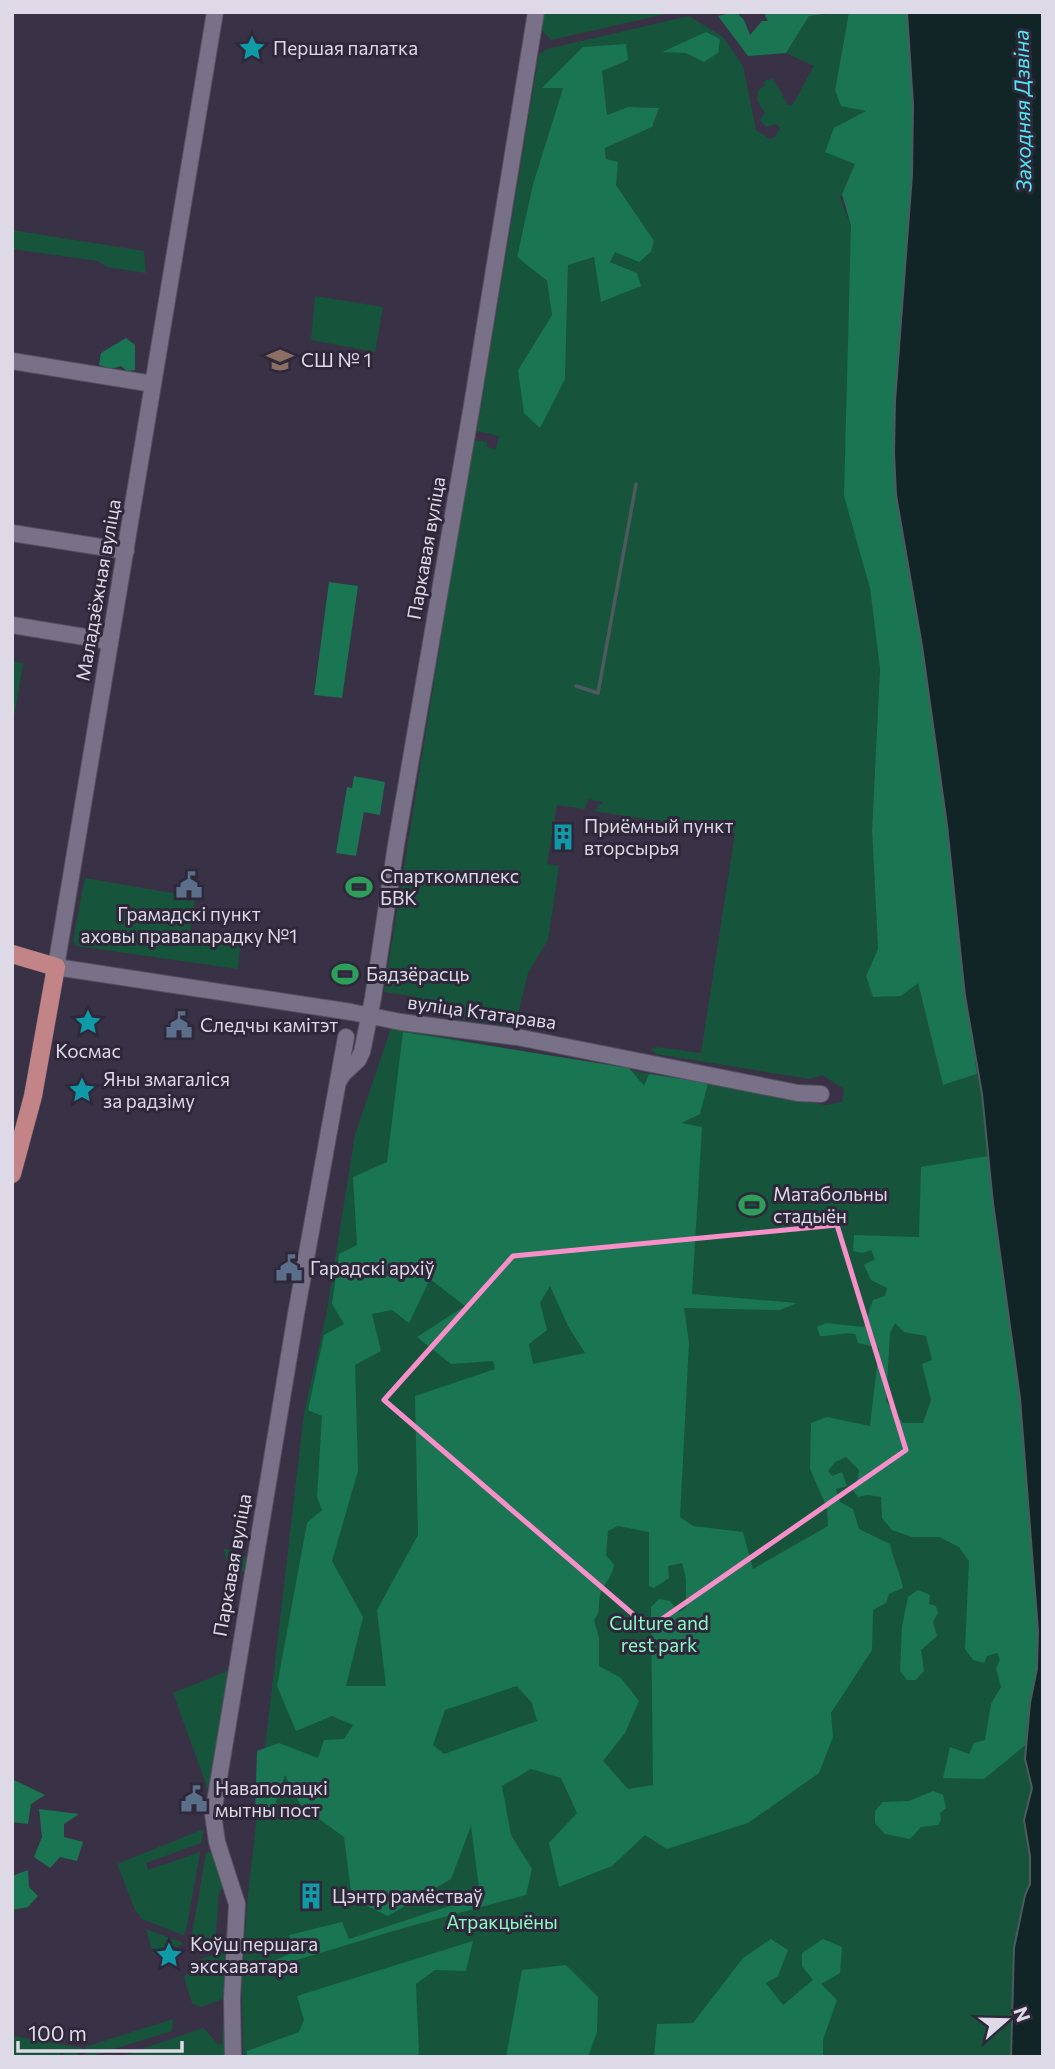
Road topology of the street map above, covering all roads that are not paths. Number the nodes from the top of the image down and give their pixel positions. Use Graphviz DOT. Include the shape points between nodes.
graph roads {
  1 [pos="215,12"];
  2 [pos="536,12"];
  3 [pos="12,361"];
  4 [pos="153,384"];
  5 [pos="12,533"];
  6 [pos="126,551"];
  7 [pos="12,625"];
  8 [pos="109,640"];
  9 [pos="12,954"];
  10 [pos="56,967"];
  11 [pos="370,1016"];
  12 [pos="346,1037"];
  13 [pos="338,1082"];
  14 [pos="821,1094"];
  15 [pos="12,1174"];
  16 [pos="233,2057"];
  1 -- 4 [label="street, Маладзёжная вуліца"];
  2 -- 11 [label="street, Паркавая вуліца"];
  3 -- 4 [label="street"];
  4 -- 6 [label="street, Маладзёжная вуліца"];
  5 -- 6 [label="street"];
  6 -- 8 [label="street, Маладзёжная вуліца"];
  7 -- 8 [label="street"];
  8 -- 10 [label="street, Маладзёжная вуліца"];
  9 -- 10 [label="main road, вуліца Ктатарава"];
  10 -- 11 [label="street, вуліца Ктатарава"];
  10 -- 15 [label="main road, Маладзёжная вуліца" via="33,1096"];
  11 -- 13 [label="street, Паркавая вуліца" via="362,1052"];
  11 -- 14 [label="street, вуліца Ктатарава" via="517,1037"];
  12 -- 13 [label="street, Паркавая вуліца"];
  13 -- 16 [label="street, Паркавая вуліца" via="214,1814 217,1842 237,1905"];
}
